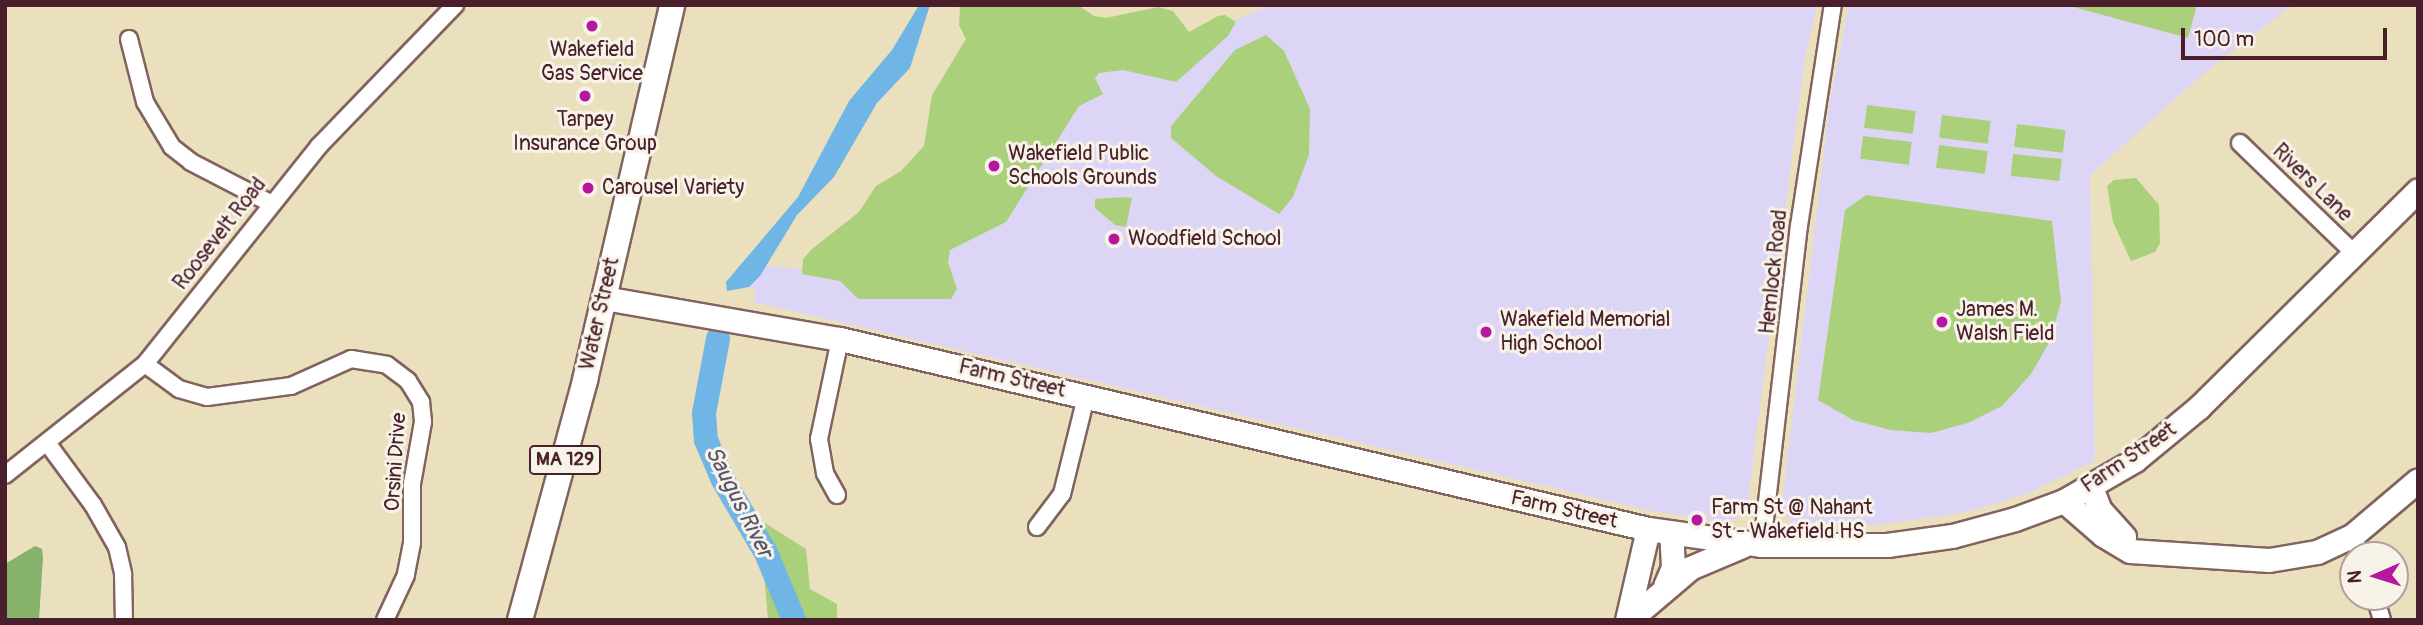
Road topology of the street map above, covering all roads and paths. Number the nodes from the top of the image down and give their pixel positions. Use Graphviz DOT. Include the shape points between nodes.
graph roads {
  1 [pos="455,5"];
  2 [pos="671,5"];
  3 [pos="1833,5"];
  4 [pos="129,39"];
  5 [pos="2240,143"];
  6 [pos="2418,190"];
  7 [pos="270,203"];
  8 [pos="2354,253"];
  9 [pos="604,298"];
  10 [pos="840,339"];
  11 [pos="145,364"];
  12 [pos="1086,397"];
  13 [pos="48,444"];
  14 [pos="5,475"];
  15 [pos="2418,480"];
  16 [pos="2091,487"];
  17 [pos="837,495"];
  18 [pos="2064,501"];
  19 [pos="1037,527"];
  20 [pos="1648,529"];
  21 [pos="1671,533"];
  22 [pos="2361,541"];
  23 [pos="1755,544"];
  24 [pos="2339,548"];
  25 [pos="2150,553"];
  26 [pos="1665,586"];
  27 [pos="124,620"];
  28 [pos="385,620"];
  29 [pos="520,620"];
  30 [pos="1628,620"];
  1 -- 7 [label="street, Roosevelt Road"];
  2 -- 9 [label="main road, Water Street / MA 129"];
  3 -- 23 [label="street, Hemlock Road"];
  4 -- 7 [label="street" via="145,102 172,147 191,162"];
  5 -- 8 [label="street, Rivers Lane"];
  6 -- 8 [label="main road, Farm Street"];
  7 -- 11 [label="street, Roosevelt Road"];
  8 -- 16 [label="main road, Farm Street" via="2199,407 2147,452"];
  9 -- 10 [label="main road, Farm Street"];
  9 -- 29 [label="main road, Water Street / MA 129"];
  10 -- 12 [label="main road, Farm Street"];
  10 -- 17 [label="street" via="820,439 825,473"];
  11 -- 13 [label="street, Roosevelt Road"];
  11 -- 28 [label="street, Orsini Drive" via="179,389 207,397 291,386 351,359 387,365 408,381 421,402 423,422 412,484 412,543 406,575"];
  12 -- 19 [label="street" via="1062,494"];
  12 -- 20 [label="main road, Farm Street"];
  13 -- 14 [label="street, Roosevelt Road"];
  13 -- 27 [label="street" via="117,547"];
  15 -- 22 [label="main road"];
  16 -- 18 [label="main road, Farm Street"];
  16 -- 25 [label="main road" via="2115,530"];
  18 -- 23 [label="main road, Farm Street" via="1984,529 1920,541 1861,547"];
  18 -- 25 [label="main road" via="2113,543"];
  20 -- 21 [label="main road, Farm Street"];
  20 -- 30 [label="main road"];
  21 -- 23 [label="main road, Farm Street"];
  21 -- 26 [label="main road" via="1673,567"];
  23 -- 26 [label="main road" via="1711,556"];
  24 -- 25 [label="main road" via="2281,559"];
  26 -- 30 [label="main road"];
}
